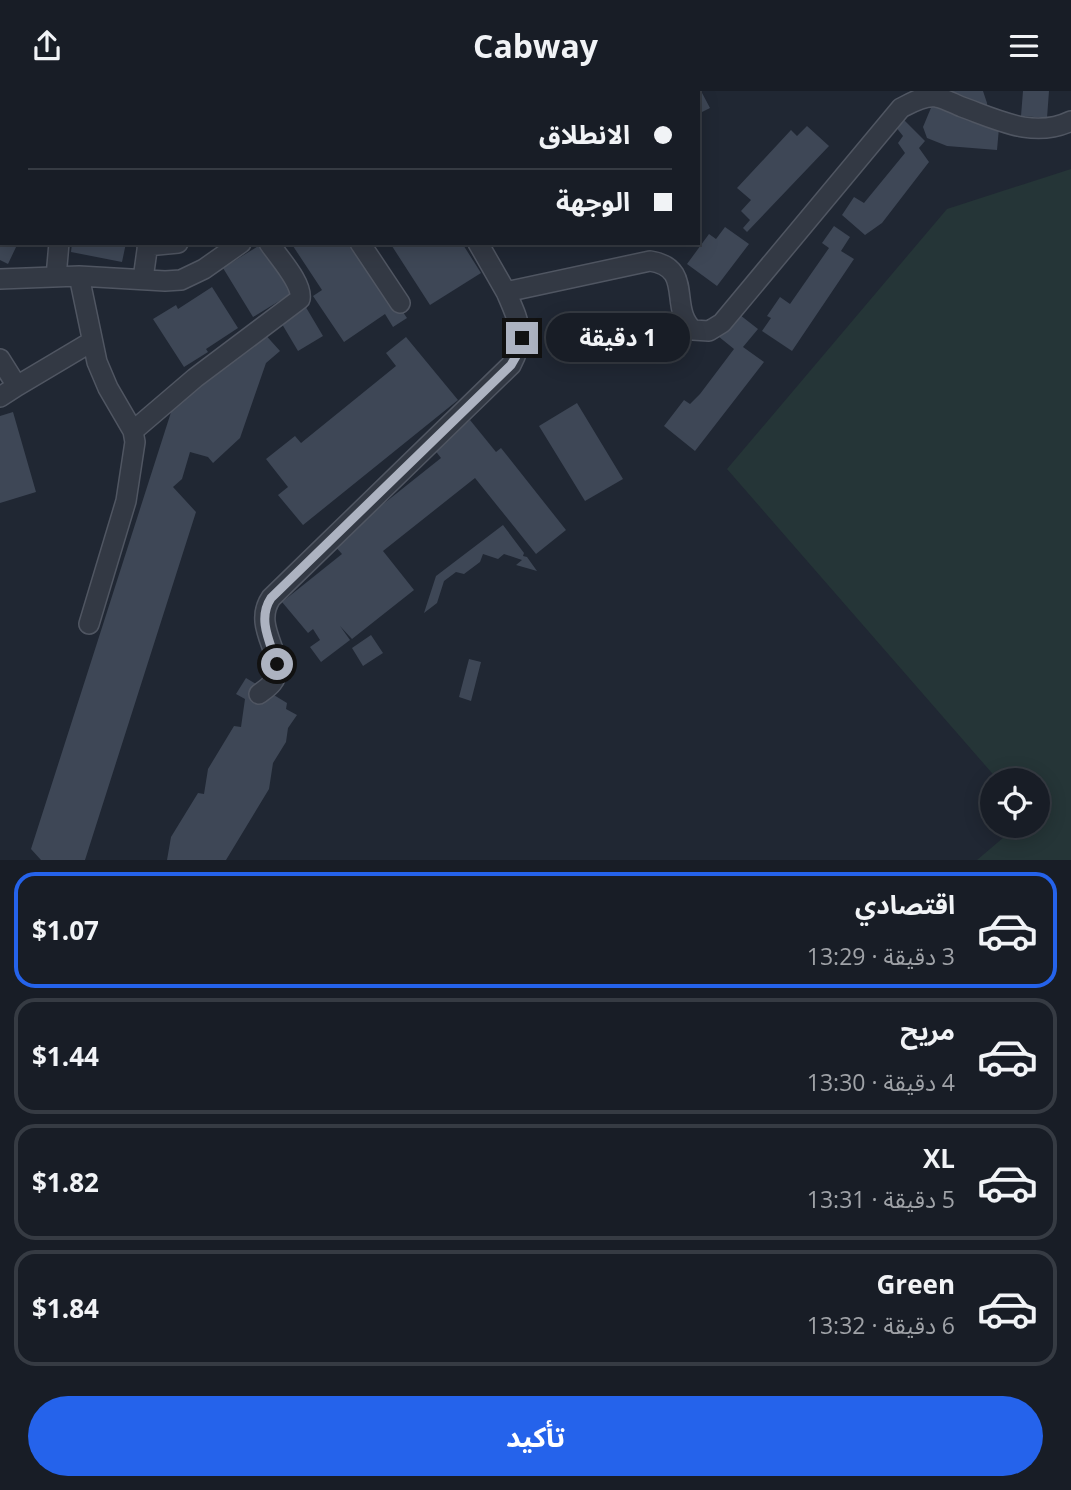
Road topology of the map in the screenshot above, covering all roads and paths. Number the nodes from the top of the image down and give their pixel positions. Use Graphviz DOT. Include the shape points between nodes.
graph roads {
  1 [pos="1071,121"];
  2 [pos="59,245"];
  3 [pos="147,245"];
  4 [pos="238,245"];
  5 [pos="270,245"];
  6 [pos="361,245"];
  7 [pos="479,245"];
  8 [pos="79,276"];
  9 [pos="56,277"];
  10 [pos="0,279"];
  11 [pos="143,279"];
  12 [pos="506,292"];
  13 [pos="400,303"];
  14 [pos="91,342"];
  15 [pos="0,359"];
  16 [pos="17,386"];
  17 [pos="0,397"];
  18 [pos="133,431"];
  19 [pos="89,624"];
  20 [pos="259,694"];
  1 -- 12 [label="street" via="1043,130 1011,125 936,97 901,108 722,323 709,331 693,330 685,320 675,274 663,263 650,261"];
  2 -- 9 [label="street"];
  3 -- 11 [label="street"];
  4 -- 11 [label="street" via="190,277"];
  5 -- 18 [label="street" via="298,285 300,299"];
  6 -- 13 [label="street"];
  7 -- 12 [label="street"];
  8 -- 9 [label="street"];
  8 -- 11 [label="street"];
  8 -- 14 [label="street"];
  9 -- 10 [label="street"];
  12 -- 20 [label="street" via="522,338 511,365 271,598 263,616 276,674"];
  14 -- 16 [label="street"];
  14 -- 18 [label="street" via="108,388"];
  15 -- 16 [label="street"];
  16 -- 17 [label="street"];
  18 -- 19 [label="street" via="135,454 126,501"];
}
